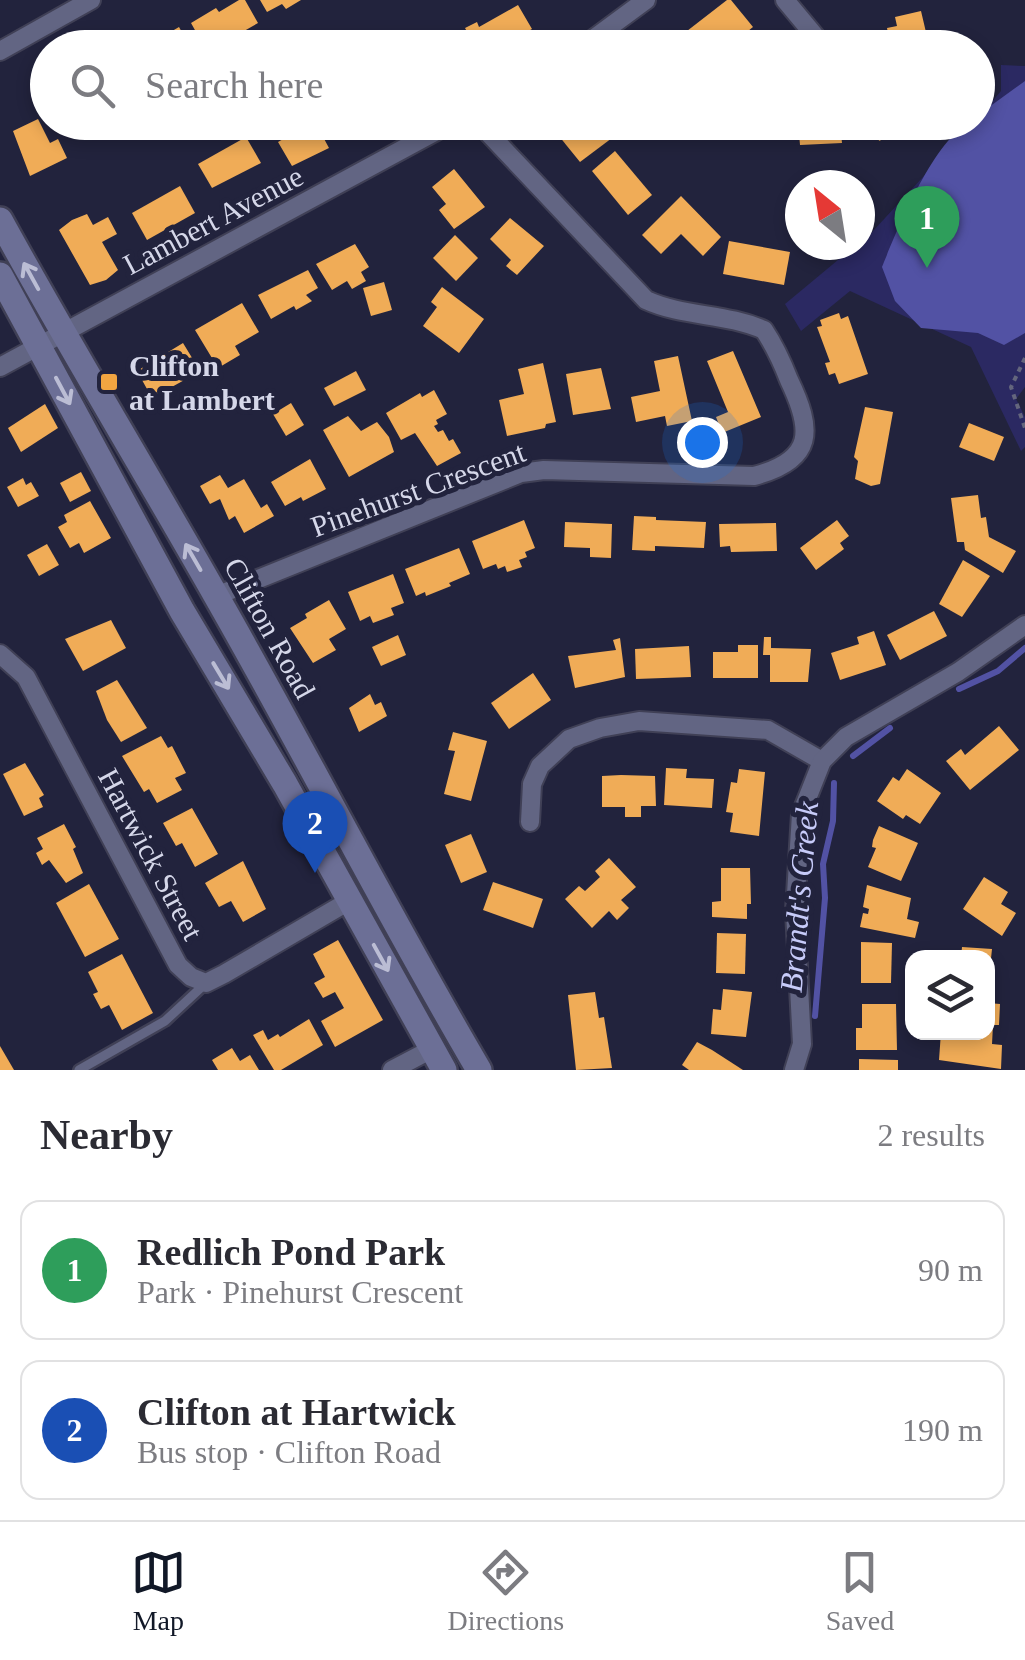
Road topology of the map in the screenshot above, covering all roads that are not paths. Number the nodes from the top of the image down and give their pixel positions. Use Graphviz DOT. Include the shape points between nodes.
graph roads {
  1 [pos="91,0"];
  2 [pos="646,0"];
  3 [pos="784,0"];
  4 [pos="37,30"];
  5 [pos="605,30"];
  6 [pos="809,30"];
  7 [pos="30,34"];
  8 [pos="0,51"];
  9 [pos="419,140"];
  10 [pos="495,140"];
  11 [pos="0,220"];
  12 [pos="0,275"];
  13 [pos="62,332"];
  14 [pos="38,345"];
  15 [pos="0,367"];
  16 [pos="216,596"];
  17 [pos="1025,625"];
  18 [pos="0,654"];
  19 [pos="822,762"];
  20 [pos="530,822"];
  21 [pos="349,901"];
  22 [pos="206,983"];
  23 [pos="438,1060"];
  24 [pos="79,1070"];
  25 [pos="392,1070"];
  26 [pos="479,1070"];
  27 [pos="794,1070"];
  1 -- 4 [label="street"];
  2 -- 5 [label="street"];
  3 -- 6 [label="street"];
  7 -- 8 [label="street"];
  9 -- 13 [label="street, Lambert Avenue"];
  10 -- 16 [label="street, Pinehurst Crescent" via="646,300 764,330 805,414 795,457 779,470 754,476 521,473"];
  13 -- 11 [label="main road, Clifton Road, one-way"];
  12 -- 14 [label="main road"];
  13 -- 14 [label="street, Lambert Avenue"];
  16 -- 13 [label="main road, Clifton Road, one-way"];
  14 -- 15 [label="street, Lambert Avenue"];
  14 -- 21 [label="main road, one-way"];
  16 -- 26 [label="main road, Clifton Road"];
  17 -- 19 [label="street" via="846,737"];
  18 -- 22 [label="street, Hartwick Street" via="26,677 178,965"];
  19 -- 20 [label="street" via="768,730 639,722 600,728 569,739 540,766"];
  19 -- 27 [label="street" via="801,814 795,911 802,1044"];
  21 -- 22 [label="street"];
  21 -- 23 [label="main road, one-way"];
  22 -- 24 [label="lane" via="166,1021"];
  23 -- 25 [label="street"];
}
